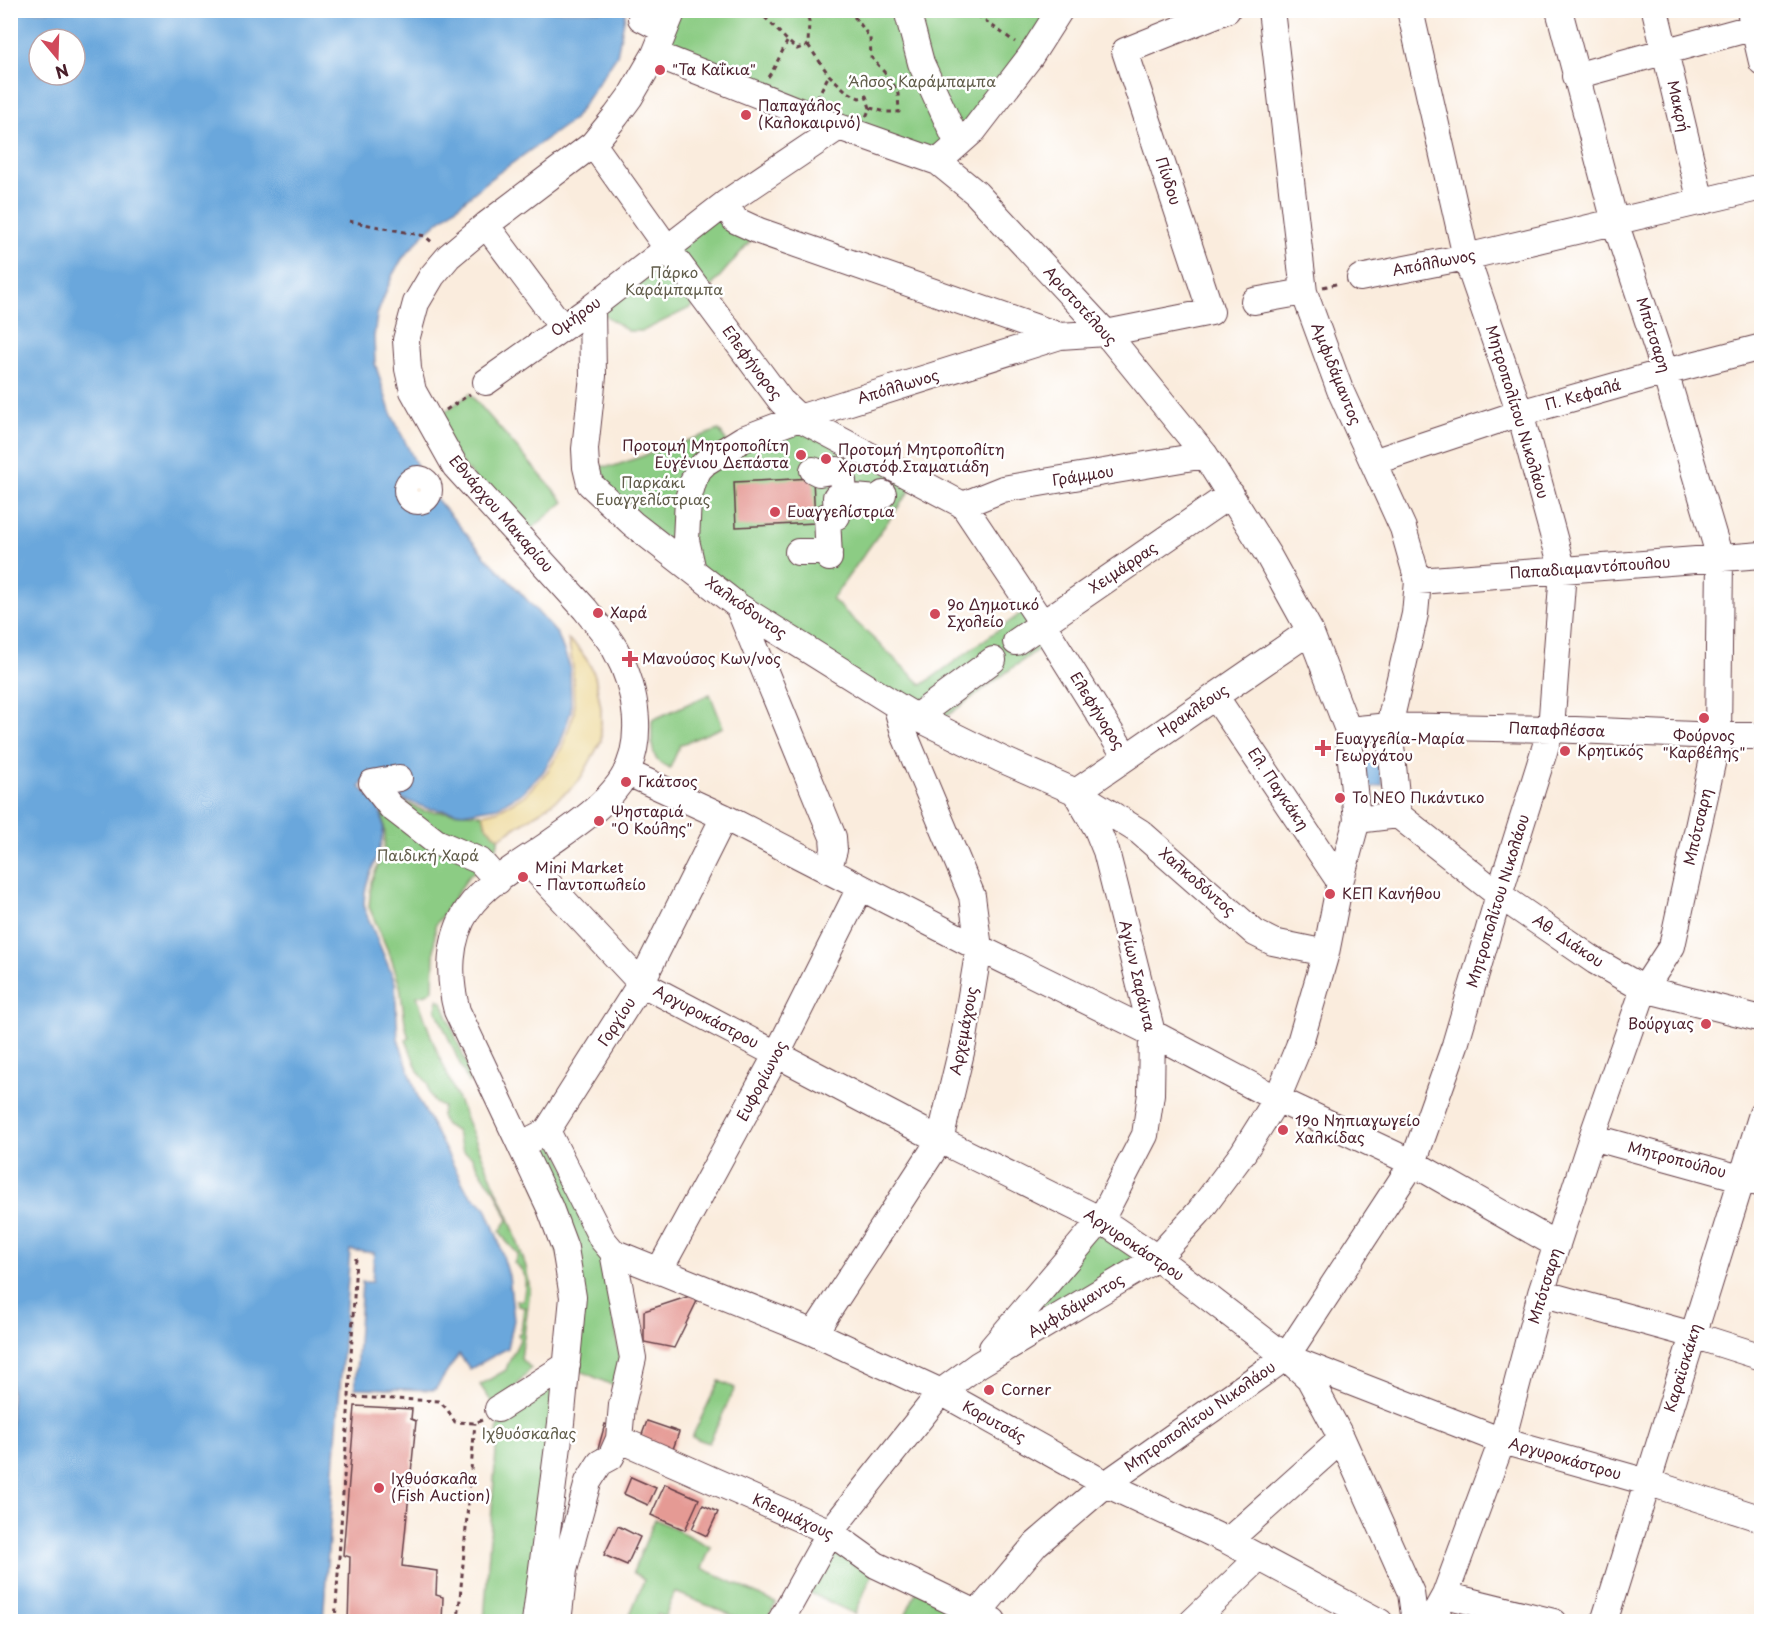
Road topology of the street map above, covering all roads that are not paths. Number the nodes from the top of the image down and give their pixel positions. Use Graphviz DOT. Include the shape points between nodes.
graph roads {
  1 [pos="907,10"];
  2 [pos="1060,10"];
  3 [pos="1271,10"];
  4 [pos="1410,10"];
  5 [pos="1559,10"];
  6 [pos="1655,10"];
  7 [pos="1223,11"];
  8 [pos="642,13"];
  9 [pos="669,20"];
  10 [pos="1755,21"];
  11 [pos="1665,51"];
  12 [pos="655,54"];
  13 [pos="1761,62"];
  14 [pos="1575,76"];
  15 [pos="846,129"];
  16 [pos="593,144"];
  17 [pos="958,144"];
  18 [pos="938,162"];
  19 [pos="1761,187"];
  20 [pos="1701,202"];
  21 [pos="726,203"];
  22 [pos="1614,222"];
  23 [pos="486,225"];
  24 [pos="667,248"];
  25 [pos="1466,257"];
  26 [pos="1360,278"];
  27 [pos="1304,292"];
  28 [pos="1254,301"];
  29 [pos="592,307"];
  30 [pos="1210,312"];
  31 [pos="562,327"];
  32 [pos="1106,333"];
  33 [pos="1060,336"];
  34 [pos="1761,347"];
  35 [pos="1665,372"];
  36 [pos="486,382"];
  37 [pos="1520,413"];
  38 [pos="799,418"];
  39 [pos="816,450"];
  40 [pos="1205,455"];
  41 [pos="1373,462"];
  42 [pos="455,466"];
  43 [pos="889,482"];
  44 [pos="428,484"];
  45 [pos="1231,494"];
  46 [pos="844,496"];
  47 [pos="963,505"];
  48 [pos="798,552"];
  49 [pos="1761,555"];
  50 [pos="1720,558"];
  51 [pos="693,571"];
  52 [pos="1563,571"];
  53 [pos="1418,581"];
  54 [pos="738,606"];
  55 [pos="1042,623"];
  56 [pos="1310,631"];
  57 [pos="1215,696"];
  58 [pos="906,711"];
  59 [pos="1389,726"];
  60 [pos="1551,729"];
  61 [pos="1348,730"];
  62 [pos="1718,736"];
  63 [pos="1761,736"];
  64 [pos="1126,757"];
  65 [pos="626,772"];
  66 [pos="399,778"];
  67 [pos="1076,792"];
  68 [pos="1398,815"];
  69 [pos="724,817"];
  70 [pos="1357,820"];
  71 [pos="526,860"];
  72 [pos="828,871"];
  73 [pos="498,881"];
  74 [pos="1340,882"];
  75 [pos="860,888"];
  76 [pos="1499,895"];
  77 [pos="979,948"];
  78 [pos="1326,953"];
  79 [pos="641,983"];
  80 [pos="1644,989"];
  81 [pos="1761,1019"];
  82 [pos="1152,1033"];
  83 [pos="777,1054"];
  84 [pos="1277,1098"];
  85 [pos="1761,1114"];
  86 [pos="547,1131"];
  87 [pos="1592,1137"];
  88 [pos="940,1140"];
  89 [pos="522,1145"];
  90 [pos="1413,1163"];
  91 [pos="1752,1181"];
  92 [pos="1101,1220"];
  93 [pos="607,1245"];
  94 [pos="1557,1245"];
  95 [pos="1156,1258"];
  96 [pos="659,1271"];
  97 [pos="1541,1293"];
  98 [pos="814,1333"];
  99 [pos="1693,1335"];
  100 [pos="1286,1357"];
  101 [pos="1761,1357"];
  102 [pos="567,1365"];
  103 [pos="978,1365"];
  104 [pos="941,1392"];
  105 [pos="498,1409"];
  106 [pos="619,1439"];
  107 [pos="1342,1439"];
  108 [pos="1502,1441"];
  109 [pos="598,1468"];
  110 [pos="556,1470"];
  111 [pos="1647,1482"];
  112 [pos="1106,1484"];
  113 [pos="1761,1519"];
  114 [pos="830,1532"];
  115 [pos="1228,1541"];
  116 [pos="1260,1557"];
  117 [pos="1445,1595"];
  118 [pos="981,1619"];
  119 [pos="535,1622"];
  120 [pos="558,1622"];
  121 [pos="780,1622"];
  122 [pos="1192,1622"];
  123 [pos="1380,1622"];
  124 [pos="1415,1622"];
  125 [pos="1430,1622"];
  126 [pos="1554,1622"];
  127 [pos="1604,1622"];
  1 -- 17 [label="street" via="921,63"];
  2 -- 17 [label="street" via="1030,57 974,130"];
  3 -- 27 [label="street, Αμφιδάμαντος"];
  4 -- 25 [label="street, Μητροπολίτου Νικολάου"];
  5 -- 14 [label="street, Μπότσαρη"];
  6 -- 11 [label="street, Μακρή"];
  7 -- 30 [label="street, Πίνδου" via="1125,51"];
  8 -- 9 [label="street"];
  9 -- 12 [label="street, Εθνάρχου Μακαρίου"];
  10 -- 11 [label="street"];
  10 -- 13 [label="street"];
  11 -- 14 [label="street"];
  11 -- 20 [label="street, Μακρή"];
  12 -- 15 [label="street, Αριστοτέλους"];
  12 -- 16 [label="street, Εθνάρχου Μακαρίου" via="630,97"];
  14 -- 22 [label="street, Μπότσαρη"];
  15 -- 18 [label="street, Αριστοτέλους"];
  15 -- 21 [label="street, Ομήρου"];
  16 -- 23 [label="street, Εθνάρχου Μακαρίου"];
  16 -- 24 [label="street, Ελεφήνορος"];
  17 -- 18 [label="street"];
  18 -- 32 [label="street, Αριστοτέλους" via="976,193"];
  19 -- 20 [label="street, Απόλλωνος"];
  20 -- 22 [label="street, Απόλλωνος"];
  21 -- 24 [label="street, Ομήρου"];
  21 -- 33 [label="street" via="735,220 759,231"];
  22 -- 25 [label="street, Απόλλωνος"];
  22 -- 35 [label="street, Μπότσαρη"];
  23 -- 31 [label="street"];
  23 -- 42 [label="street, Εθνάρχου Μακαρίου" via="432,276 417,303 406,340 413,390"];
  24 -- 29 [label="street, Ομήρου"];
  24 -- 38 [label="street, Ελεφήνορος" via="780,401"];
  25 -- 26 [label="street, Απόλλωνος"];
  25 -- 37 [label="street, Μητροπολίτου Νικολάου"];
  27 -- 28 [label="street"];
  27 -- 41 [label="street, Αμφιδάμαντος" via="1340,390"];
  29 -- 31 [label="street, Ομήρου"];
  29 -- 51 [label="street, Χαλκόδοντος" via="593,376 585,449 590,484"];
  30 -- 32 [label="street, Απόλλωνος"];
  31 -- 36 [label="street, Ομήρου"];
  32 -- 33 [label="street, Απόλλωνος"];
  32 -- 40 [label="street, Αριστοτέλους"];
  33 -- 38 [label="street, Απόλλωνος"];
  34 -- 35 [label="street, Π. Κεφαλά"];
  35 -- 37 [label="street, Π. Κεφαλά"];
  35 -- 50 [label="street, Μπότσαρη"];
  37 -- 41 [label="street, Π. Κεφαλά"];
  37 -- 52 [label="street, Μητροπολίτου Νικολάου"];
  38 -- 39 [label="street, Ελεφήνορος"];
  38 -- 51 [label="street, Απόλλωνος" via="743,439 699,469 686,518"];
  39 -- 43 [label="street, Ελεφήνορος"];
  39 -- 46 [label="street" via="819,473 837,470"];
  40 -- 45 [label="street, Αριστοτέλους"];
  40 -- 47 [label="street, Γράμμου" via="1003,489"];
  41 -- 53 [label="street, Αμφιδάμαντος" via="1403,528"];
  42 -- 44 [label="street"];
  42 -- 65 [label="street, Εθνάρχου Μακαρίου" via="585,609 614,648 635,709 633,753"];
  43 -- 46 [label="street" via="877,499"];
  43 -- 47 [label="street, Ελεφήνορος"];
  45 -- 55 [label="street, Χειμάρρας"];
  45 -- 56 [label="street, Αριστοτέλους"];
  46 -- 48 [label="street" via="836,497 837,516 827,516 829,555"];
  47 -- 55 [label="street, Ελεφήνορος"];
  49 -- 50 [label="street, Παπαδιαμαντόπουλου"];
  50 -- 52 [label="street, Παπαδιαμαντόπουλου"];
  50 -- 62 [label="street, Μπότσαρη"];
  51 -- 54 [label="street, Χαλκόδοντος"];
  52 -- 53 [label="street, Παπαδιαμαντόπουλου"];
  52 -- 60 [label="street, Μητροπολίτου Νικολάου"];
  53 -- 59 [label="street, Αμφιδάμαντος"];
  54 -- 58 [label="street, Χαλκόδοντος"];
  54 -- 72 [label="street" via="833,837"];
  55 -- 58 [label="street, Χειμάρρας" via="1016,642 1021,648 998,665 993,660"];
  55 -- 64 [label="street, Ελεφήνορος"];
  56 -- 57 [label="street, Ηρακλέους"];
  56 -- 61 [label="street, Αριστοτέλους"];
  57 -- 64 [label="street, Ηρακλέους"];
  57 -- 74 [label="street, Ελ. Παγκάκη"];
  58 -- 67 [label="street, Χαλκόδοντος"];
  58 -- 77 [label="street, Αρχεμάχους" via="905,736 972,896"];
  59 -- 60 [label="street, Παπαφλέσσα"];
  59 -- 61 [label="street, Παπαφλέσσα"];
  59 -- 68 [label="street, Αμφιδάμαντος"];
  60 -- 62 [label="street, Παπαφλέσσα"];
  60 -- 76 [label="street, Μητροπολίτου Νικολάου"];
  61 -- 70 [label="street, Αριστοτέλους"];
  62 -- 63 [label="street, Παπαφλέσσα"];
  62 -- 80 [label="street, Μπότσαρη" via="1672,946"];
  64 -- 67 [label="street, Ηρακλέους"];
  65 -- 69 [label="street"];
  65 -- 71 [label="street, Εθνάρχου Μακαρίου" via="599,806"];
  66 -- 73 [label="street" via="372,783 391,807 436,842 480,861"];
  67 -- 78 [label="street, Χαλκοδόντος" via="1140,832 1255,933 1273,942"];
  67 -- 82 [label="street, Αγίων Σαράντα" via="1106,851"];
  68 -- 70 [label="street"];
  68 -- 76 [label="street, Αθ. Διάκου"];
  69 -- 72 [label="street"];
  69 -- 79 [label="street, Γοργίου"];
  70 -- 74 [label="street, Αμφιδάμαντος"];
  71 -- 73 [label="street, Εθνάρχου Μακαρίου"];
  71 -- 79 [label="street, Αργυροκάστρου"];
  72 -- 75 [label="street"];
  73 -- 89 [label="street, Εθνάρχου Μακαρίου" via="467,910 453,946 450,977 464,1027"];
  74 -- 78 [label="street, Αμφιδάμαντος"];
  75 -- 77 [label="street"];
  75 -- 83 [label="street, Ευφορίωνος"];
  76 -- 80 [label="street, Αθ. Διάκου" via="1594,961"];
  76 -- 90 [label="street, Μητροπολίτου Νικολάου" via="1455,1045"];
  77 -- 82 [label="street"];
  77 -- 88 [label="street, Αρχεμάχους" via="963,1044"];
  78 -- 84 [label="street, Αμφιδάμαντος" via="1299,1046"];
  79 -- 83 [label="street, Αργυροκάστρου"];
  79 -- 86 [label="street, Γοργίου"];
  80 -- 81 [label="street, Αθ. Διάκου"];
  80 -- 87 [label="street, Μπότσαρη"];
  82 -- 84 [label="street"];
  82 -- 92 [label="street, Αγίων Σαράντα" via="1151,1094 1145,1135"];
  83 -- 88 [label="street, Αργυροκάστρου"];
  83 -- 96 [label="street, Ευφορίωνος"];
  84 -- 90 [label="street"];
  84 -- 95 [label="street, Αμφιδάμαντος" via="1200,1212"];
  85 -- 91 [label="street, Καραϊσκάκη"];
  86 -- 89 [label="street, Γοργίου"];
  86 -- 93 [label="street"];
  87 -- 91 [label="street, Μητροπούλου"];
  87 -- 94 [label="street, Μπότσαρη"];
  88 -- 92 [label="street, Αργυροκάστρου"];
  88 -- 98 [label="street, Αρχεμάχους"];
  89 -- 102 [label="street" via="565,1248 573,1297"];
  90 -- 94 [label="street"];
  90 -- 100 [label="street, Μητροπολίτου Νικολάου"];
  91 -- 99 [label="street, Καραϊσκάκη"];
  92 -- 95 [label="street, Αργυροκάστρου"];
  92 -- 103 [label="street, Αγίων Σαράντα"];
  93 -- 96 [label="street, Κορυτσάς"];
  93 -- 106 [label="street" via="633,1358"];
  94 -- 97 [label="street, Μπότσαρη"];
  95 -- 100 [label="street, Αργυροκάστρου"];
  95 -- 103 [label="street, Αμφιδάμαντος"];
  96 -- 98 [label="street, Κορυτσάς"];
  97 -- 99 [label="street"];
  97 -- 108 [label="street, Μπότσαρη"];
  98 -- 104 [label="street, Κορυτσάς"];
  99 -- 101 [label="street"];
  99 -- 111 [label="street, Καραϊσκάκη"];
  100 -- 107 [label="street" via="1309,1378"];
  100 -- 108 [label="street, Αργυροκάστρου"];
  100 -- 112 [label="street, Μητροπολίτου Νικολάου"];
  102 -- 105 [label="street"];
  102 -- 110 [label="street"];
  103 -- 104 [label="street, Αμφιδάμαντος"];
  104 -- 112 [label="street, Κορυτσάς"];
  104 -- 114 [label="street, Αμφιδάμαντος"];
  106 -- 109 [label="street" via="611,1457 600,1462"];
  106 -- 114 [label="street, Κλεομάχους"];
  107 -- 115 [label="street"];
  107 -- 124 [label="street" via="1411,1593"];
  108 -- 111 [label="street, Αργυροκάστρου"];
  108 -- 117 [label="street, Μπότσαρη"];
  109 -- 110 [label="street" via="587,1470 579,1480 574,1480 575,1466 569,1463 566,1471"];
  109 -- 120 [label="street" via="588,1482 564,1570"];
  110 -- 119 [label="street"];
  111 -- 113 [label="street, Αργυροκάστρου"];
  111 -- 127 [label="street, Καραϊσκάκη"];
  112 -- 115 [label="street, Κορυτσάς"];
  112 -- 118 [label="street, Μητροπολίτου Νικολάου" via="1036,1544"];
  114 -- 118 [label="street, Κλεομάχους" via="876,1565"];
  114 -- 121 [label="street, Αμφιδάμαντος"];
  115 -- 116 [label="street, Κορυτσάς"];
  116 -- 122 [label="street"];
  116 -- 123 [label="street, Κορυτσάς"];
  117 -- 125 [label="street, Μπότσαρη"];
  117 -- 126 [label="street"];
}
